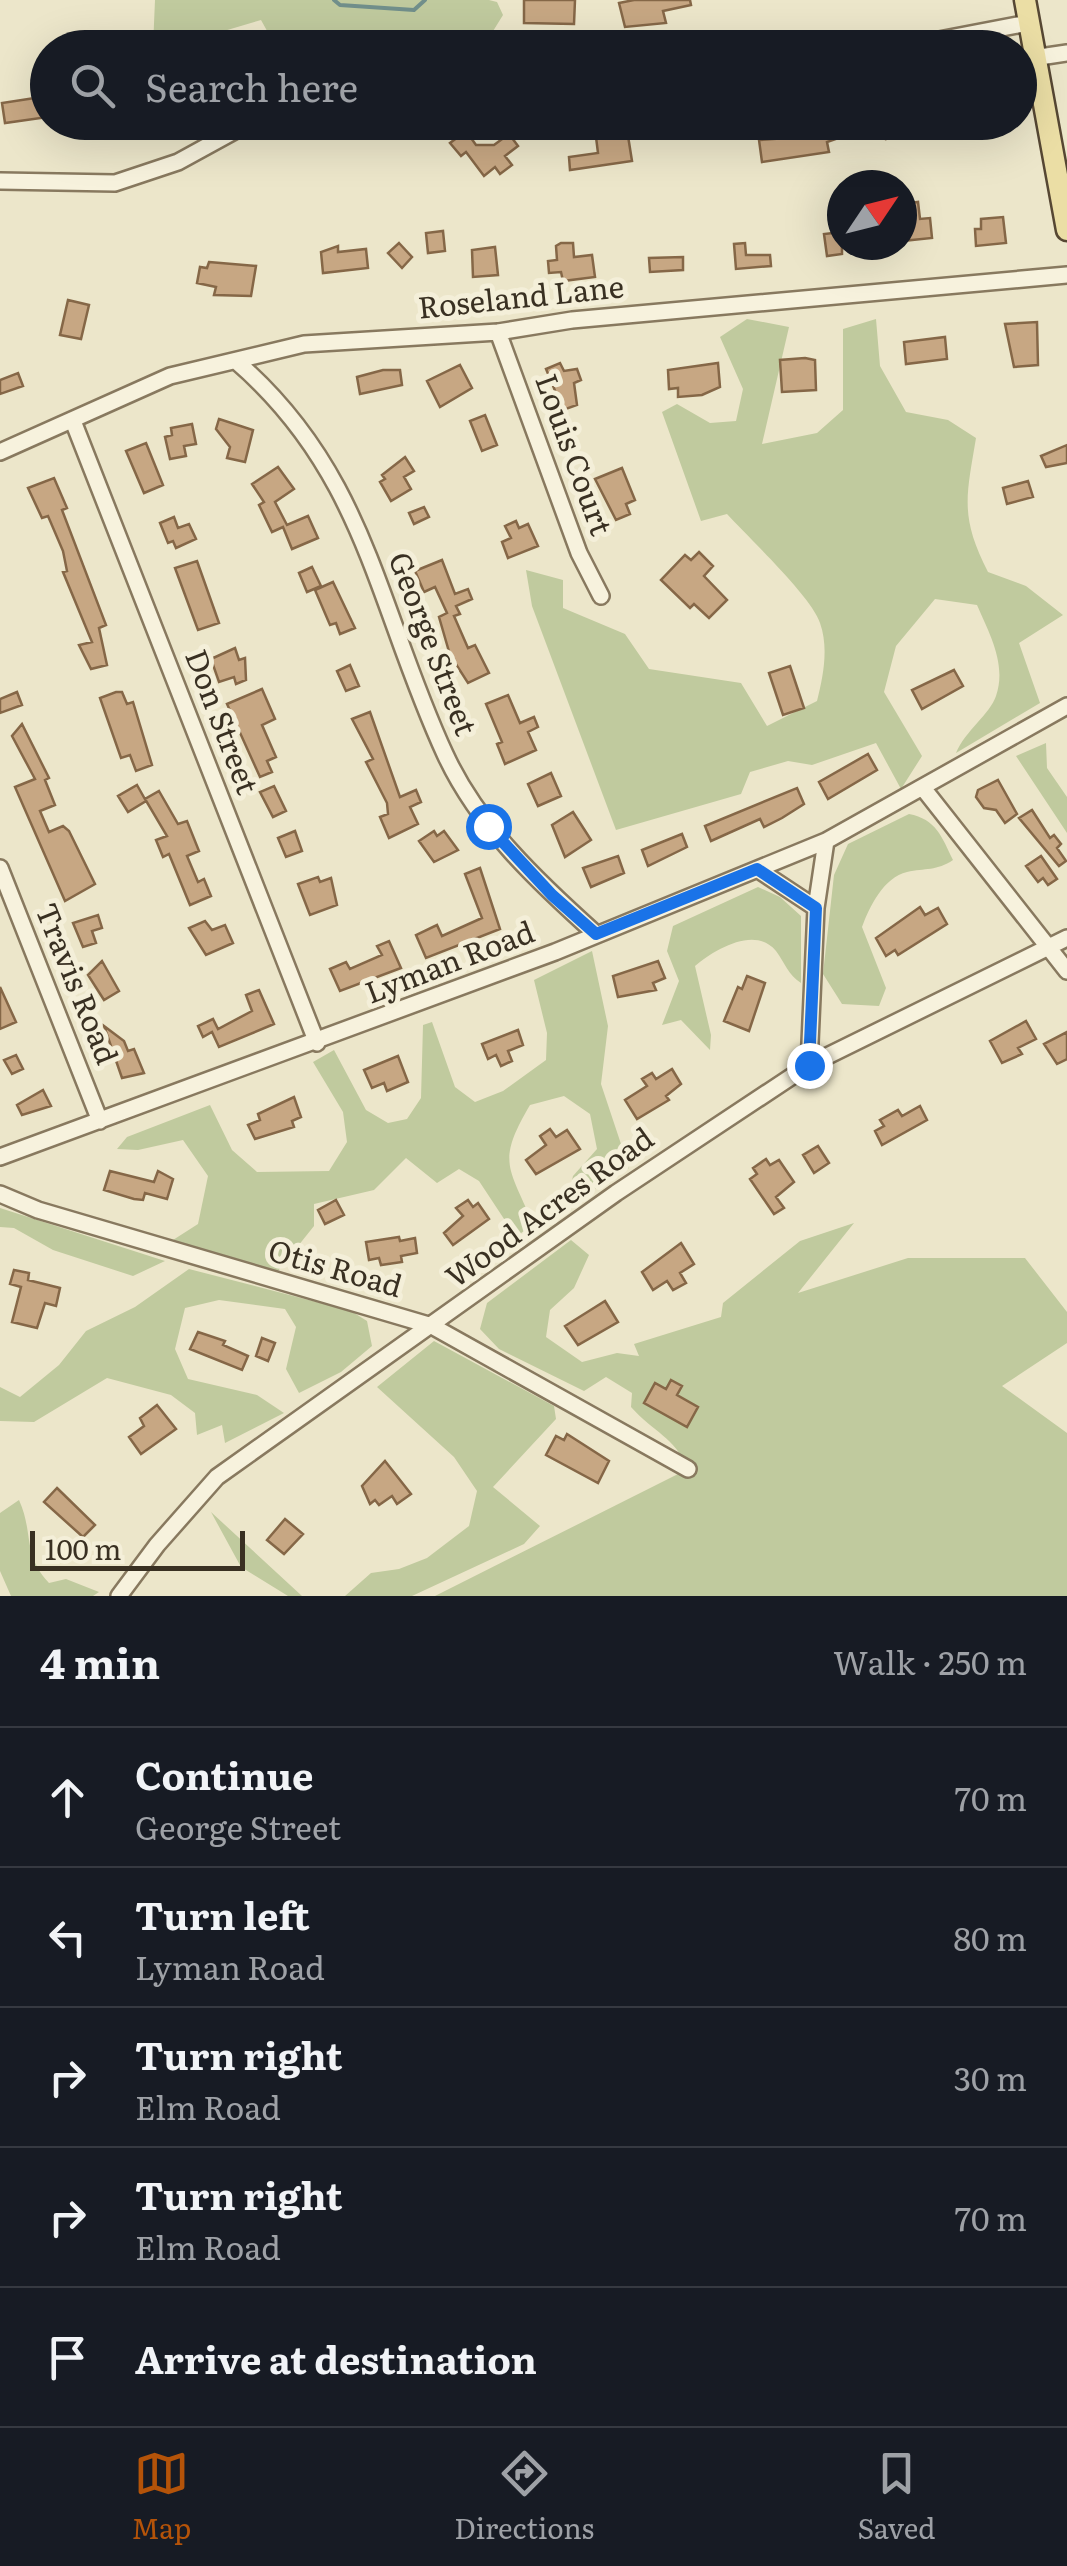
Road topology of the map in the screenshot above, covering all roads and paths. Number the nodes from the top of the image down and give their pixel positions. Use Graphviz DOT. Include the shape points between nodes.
graph roads {
  1 [pos="1025,0"];
  2 [pos="1028,23"];
  3 [pos="991,30"];
  4 [pos="1029,30"];
  5 [pos="1067,53"];
  6 [pos="1037,57"];
  7 [pos="1037,78"];
  8 [pos="218,140"];
  9 [pos="0,181"];
  10 [pos="1067,230"];
  11 [pos="1067,275"];
  12 [pos="498,332"];
  13 [pos="236,361"];
  14 [pos="73,421"];
  15 [pos="0,452"];
  16 [pos="601,596"];
  17 [pos="1067,706"];
  18 [pos="922,788"];
  19 [pos="826,841"];
  20 [pos="0,868"];
  21 [pos="757,869"];
  22 [pos="816,908"];
  23 [pos="596,934"];
  24 [pos="1067,938"];
  25 [pos="1048,947"];
  26 [pos="1067,971"];
  27 [pos="317,1043"];
  28 [pos="809,1065"];
  29 [pos="100,1121"];
  30 [pos="0,1158"];
  31 [pos="0,1194"];
  32 [pos="432,1326"];
  33 [pos="688,1469"];
  34 [pos="119,1596"];
  1 -- 2 [label="main road"];
  2 -- 3 [label="street"];
  2 -- 4 [label="main road"];
  5 -- 6 [label="street"];
  7 -- 10 [label="main road"];
  8 -- 9 [label="street" via="115,183"];
  11 -- 12 [label="street, Roseland Lane"];
  12 -- 13 [label="street, Roseland Lane" via="309,344"];
  12 -- 16 [label="street, Louis Court" via="579,554"];
  13 -- 14 [label="street, Roseland Lane" via="170,376"];
  13 -- 23 [label="street, George Street" via="322,456 445,755 488,826"];
  14 -- 15 [label="street, Roseland Lane"];
  14 -- 27 [label="street, Don Street"];
  17 -- 18 [label="street, Lyman Road"];
  18 -- 19 [label="street, Lyman Road"];
  18 -- 25 [label="street"];
  19 -- 21 [label="street, Lyman Road"];
  19 -- 22 [label="street"];
  20 -- 29 [label="street, Travis Road"];
  21 -- 22 [label="street"];
  21 -- 23 [label="street, Lyman Road"];
  22 -- 28 [label="street"];
  23 -- 27 [label="street, Lyman Road"];
  24 -- 25 [label="street, Wood Acres Road"];
  25 -- 26 [label="street"];
  25 -- 28 [label="street, Wood Acres Road"];
  27 -- 29 [label="street, Lyman Road"];
  28 -- 32 [label="street, Wood Acres Road"];
  29 -- 30 [label="street, Lyman Road"];
  31 -- 32 [label="street, Otis Road"];
  32 -- 33 [label="street, Otis Road"];
  32 -- 34 [label="street, Wood Acres Road" via="217,1477"];
}
